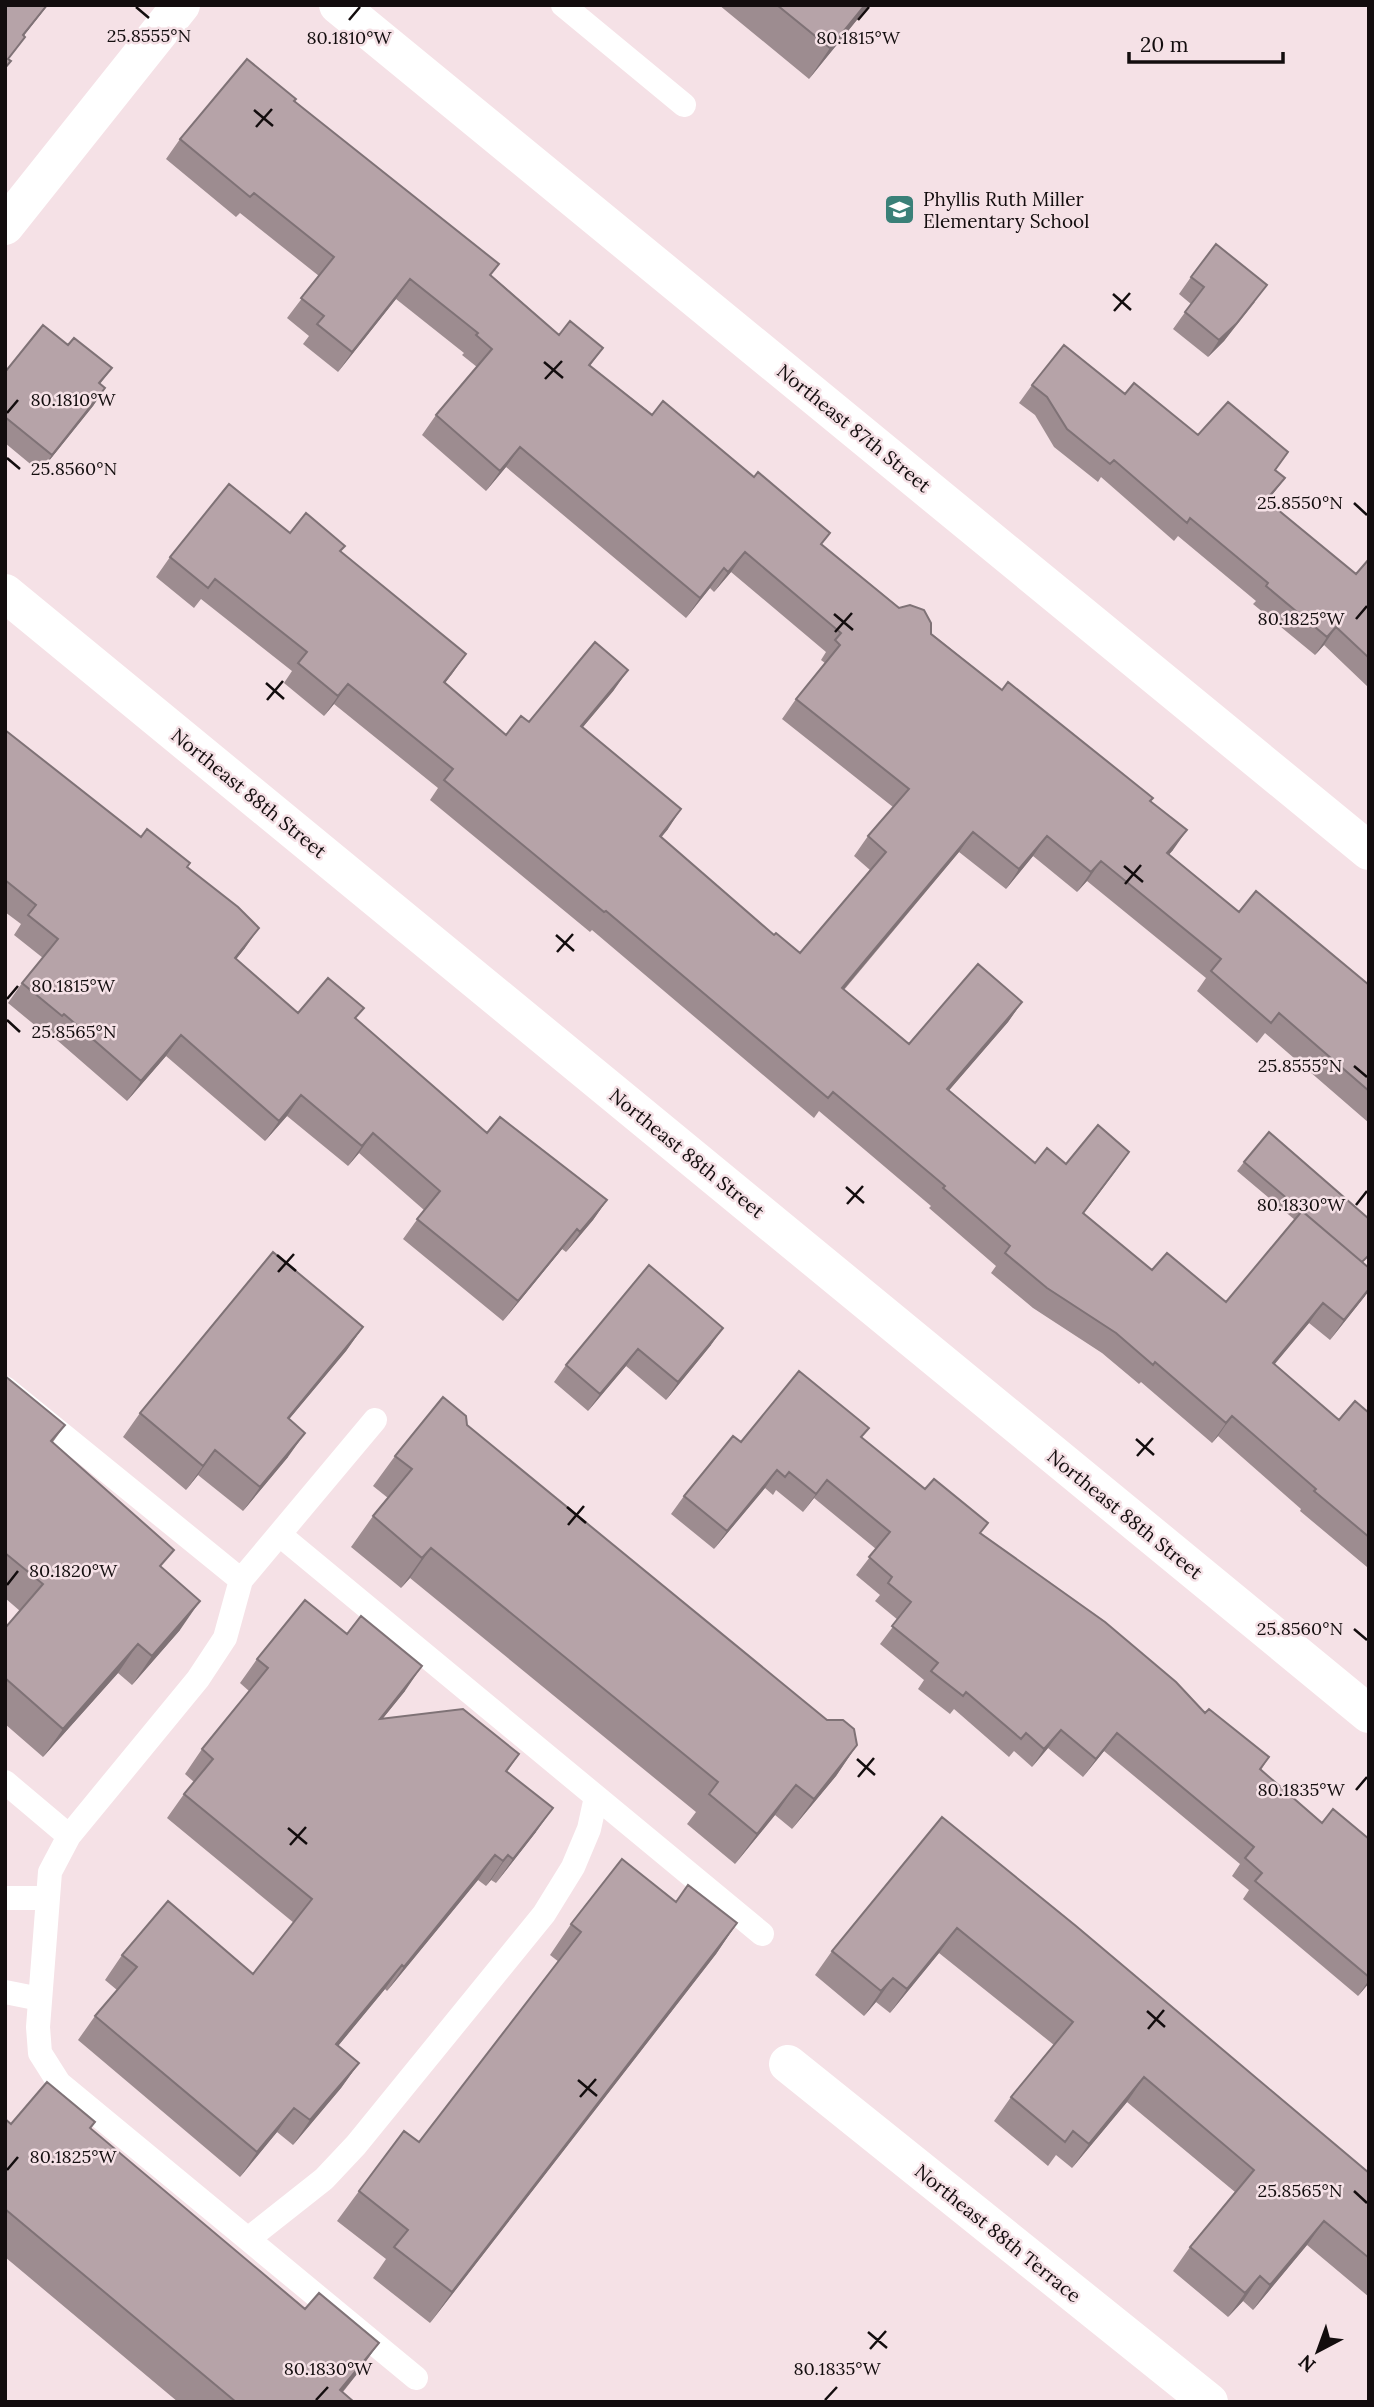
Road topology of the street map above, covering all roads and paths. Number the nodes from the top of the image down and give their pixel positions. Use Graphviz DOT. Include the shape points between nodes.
graph roads {
  1 [pos="181,5"];
  2 [pos="338,5"];
  3 [pos="562,5"];
  4 [pos="684,106"];
  5 [pos="5,226"];
  6 [pos="5,593"];
  7 [pos="1369,851"];
  8 [pos="5,1388"];
  9 [pos="376,1420"];
  10 [pos="280,1535"];
  11 [pos="241,1580"];
  12 [pos="1369,1714"];
  13 [pos="5,1782"];
  14 [pos="596,1797"];
  15 [pos="69,1836"];
  16 [pos="5,1898"];
  17 [pos="48,1898"];
  18 [pos="762,1934"];
  19 [pos="5,1992"];
  20 [pos="40,1999"];
  21 [pos="788,2064"];
  22 [pos="248,2239"];
  23 [pos="416,2378"];
  24 [pos="1209,2402"];
  1 -- 5 [label="street"];
  2 -- 7 [label="street, Northeast 87th Street"];
  3 -- 4 [label="lane"];
  6 -- 12 [label="street, Northeast 88th Street"];
  8 -- 11 [label="lane"];
  9 -- 10 [label="lane"];
  10 -- 11 [label="lane"];
  10 -- 14 [label="lane"];
  11 -- 15 [label="lane" via="225,1638 198,1679"];
  13 -- 15 [label="lane"];
  14 -- 18 [label="lane"];
  14 -- 22 [label="lane" via="573,1867 544,1913 356,2145 324,2179"];
  15 -- 17 [label="lane" via="50,1872"];
  16 -- 17 [label="lane"];
  17 -- 20 [label="lane"];
  19 -- 20 [label="lane"];
  20 -- 22 [label="lane" via="40,2053 59,2083"];
  21 -- 24 [label="street, Northeast 88th Terrace"];
  22 -- 23 [label="lane"];
}
